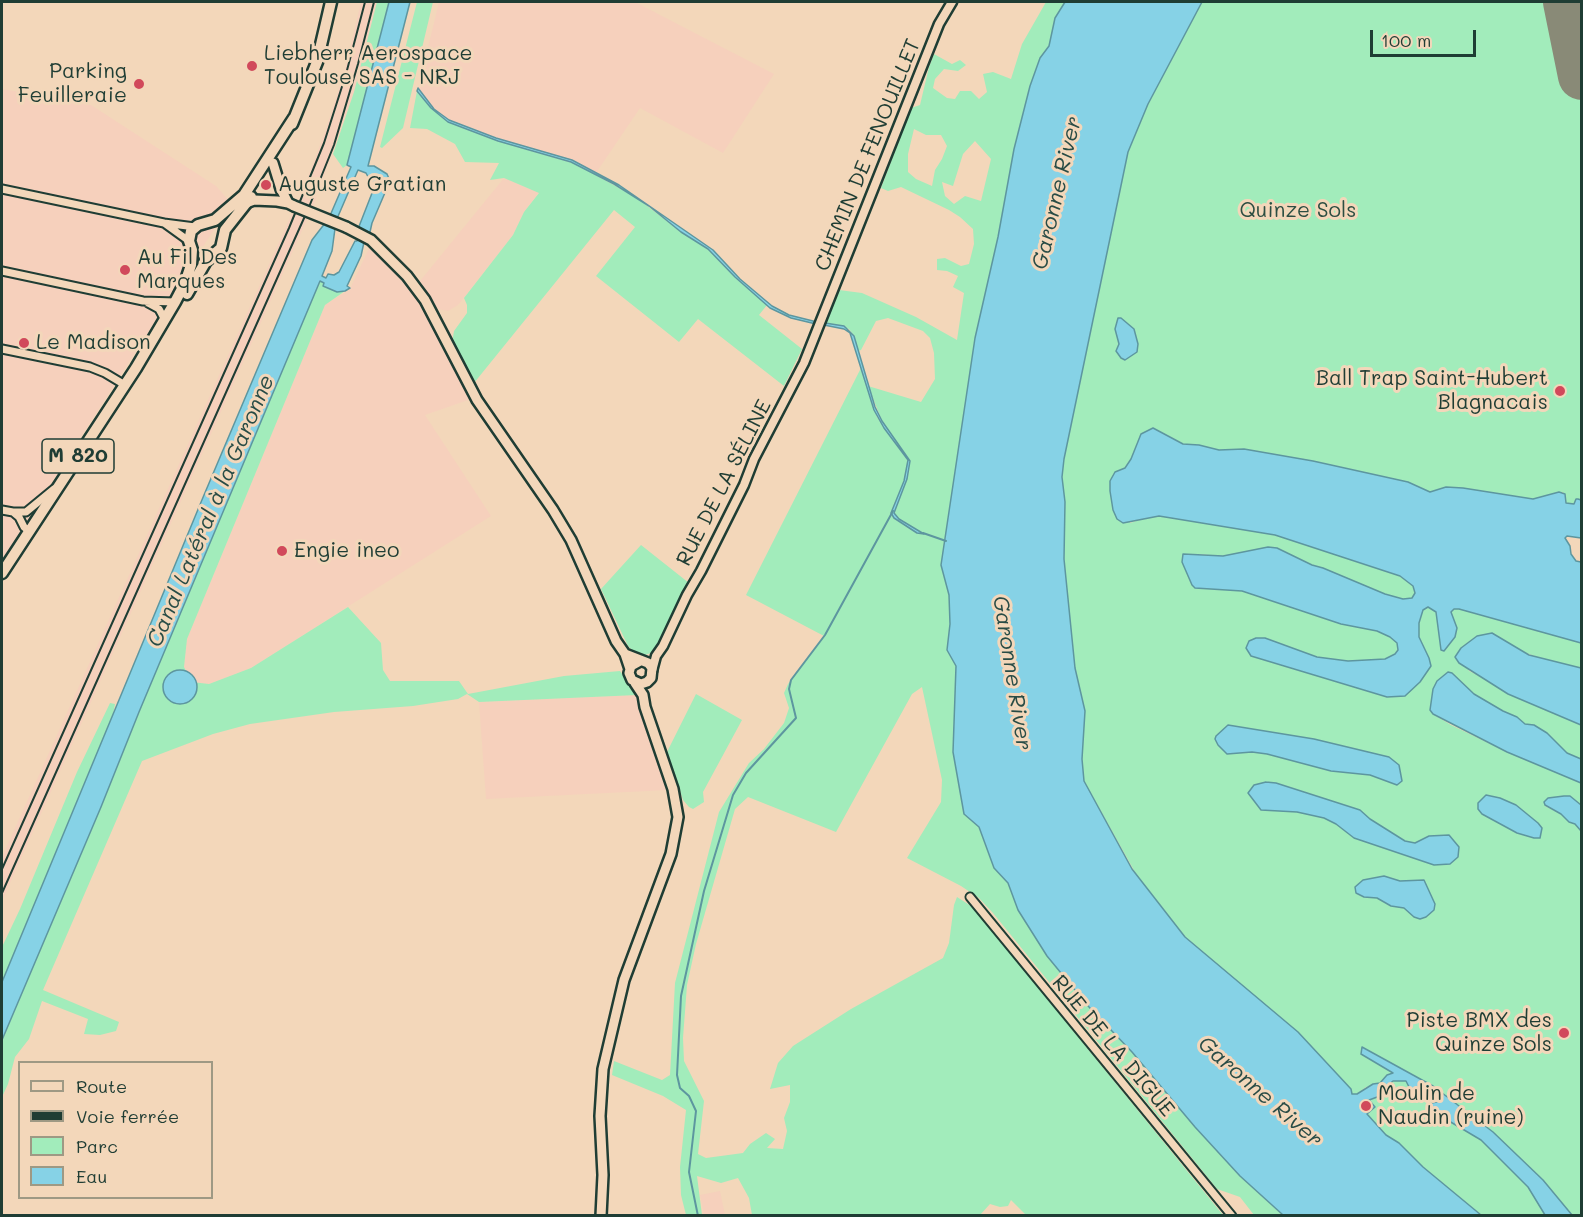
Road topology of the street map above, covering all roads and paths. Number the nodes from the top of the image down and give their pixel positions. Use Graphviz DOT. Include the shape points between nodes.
graph roads {
  1 [pos="331,2"];
  2 [pos="952,2"];
  3 [pos="294,118"];
  4 [pos="273,163"];
  5 [pos="2,189"];
  6 [pos="246,203"];
  7 [pos="291,205"];
  8 [pos="164,223"];
  9 [pos="208,223"];
  10 [pos="195,227"];
  11 [pos="222,235"];
  12 [pos="191,246"];
  13 [pos="211,256"];
  14 [pos="2,271"];
  15 [pos="143,300"];
  16 [pos="175,302"];
  17 [pos="165,320"];
  18 [pos="820,324"];
  19 [pos="154,339"];
  20 [pos="2,349"];
  21 [pos="125,385"];
  22 [pos="58,486"];
  23 [pos="2,510"];
  24 [pos="13,512"];
  25 [pos="30,531"];
  26 [pos="2,573"];
  27 [pos="626,654"];
  28 [pos="656,656"];
  29 [pos="641,661"];
  30 [pos="630,669"];
  31 [pos="651,676"];
  32 [pos="635,683"];
  33 [pos="643,695"];
  34 [pos="970,897"];
  35 [pos="601,1215"];
  36 [pos="1232,1215"];
  1 -- 3 [label="main road, M 820" via="321,47"];
  2 -- 18 [label="street, CHEMIN DE FENOUILLET" via="939,24"];
  3 -- 4 [label="main road, M 820"];
  3 -- 9 [label="main road, M 820" via="244,195"];
  4 -- 6 [label="main road, M 820"];
  4 -- 7 [label="main road"];
  5 -- 8 [label="street"];
  6 -- 7 [label="main road" via="254,200"];
  6 -- 11 [label="main road, M 820"];
  7 -- 27 [label="main road, bridge" via="363,235 407,276 426,300 477,400 571,540 616,641"];
  8 -- 10 [label="street"];
  8 -- 12 [label="street"];
  9 -- 10 [label="main road, M 820"];
  9 -- 11 [label="main road"];
  10 -- 12 [label="main road, M 820"];
  11 -- 13 [label="main road, M 820" via="221,248"];
  12 -- 13 [label="main road" via="201,256"];
  12 -- 16 [label="main road, M 820" via="188,274"];
  13 -- 19 [label="main road, M 820"];
  14 -- 15 [label="street"];
  15 -- 16 [label="street"];
  15 -- 17 [label="street" via="159,309"];
  16 -- 17 [label="main road, M 820"];
  17 -- 19 [label="main road, M 820"];
  18 -- 28 [label="street, RUE DE LA SÉLINE" via="739,495"];
  19 -- 21 [label="main road, M 820"];
  20 -- 21 [label="street" via="90,367"];
  21 -- 22 [label="main road, M 820"];
  22 -- 24 [label="street" via="26,512"];
  22 -- 25 [label="main road, M 820"];
  23 -- 24 [label="street"];
  24 -- 25 [label="street"];
  25 -- 26 [label="main road, M 820"];
  27 -- 29 [label="main road"];
  27 -- 30 [label="main road"];
  28 -- 29 [label="street"];
  28 -- 31 [label="street, RUE DE LA SÉLINE"];
  29 -- 30 [label="main road"];
  29 -- 31 [label="main road" via="650,665"];
  30 -- 32 [label="main road"];
  31 -- 32 [label="main road" via="644,684"];
  31 -- 33 [label="main road"];
  32 -- 33 [label="main road"];
  33 -- 35 [label="main road" via="678,817 671,854 624,980 603,1069"];
  34 -- 36 [label="street, RUE DE LA DIGUE"];
}
